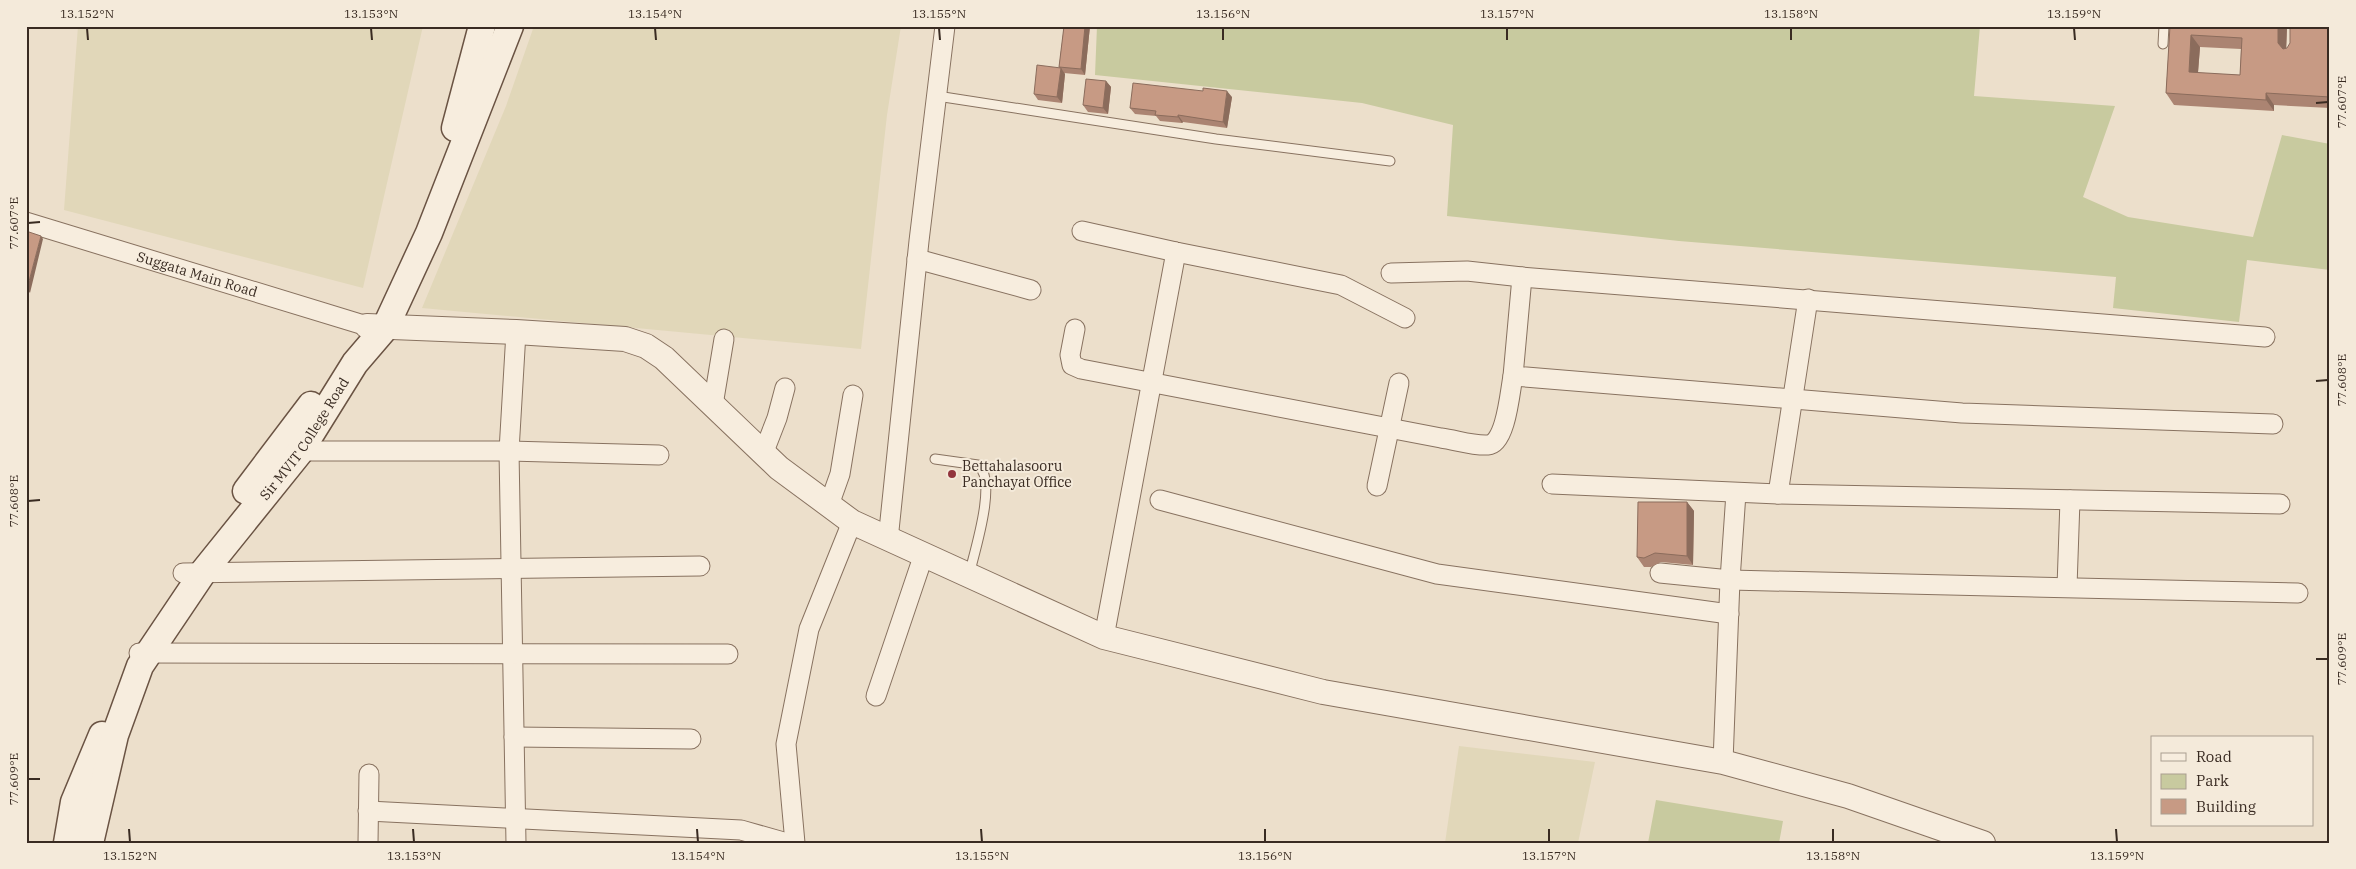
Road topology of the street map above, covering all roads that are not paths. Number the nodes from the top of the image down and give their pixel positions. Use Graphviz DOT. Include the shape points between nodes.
graph roads {
  1 [pos="482,26"];
  2 [pos="510,26"];
  3 [pos="945,26"];
  4 [pos="2164,26"];
  5 [pos="2163,44"];
  6 [pos="937,96"];
  7 [pos="1390,161"];
  8 [pos="26,222"];
  9 [pos="1082,231"];
  10 [pos="1176,252"];
  11 [pos="917,259"];
  12 [pos="1391,273"];
  13 [pos="1522,277"];
  14 [pos="1031,290"];
  15 [pos="1808,299"];
  16 [pos="1405,318"];
  17 [pos="376,326"];
  18 [pos="1075,329"];
  19 [pos="516,332"];
  20 [pos="2265,337"];
  21 [pos="724,339"];
  22 [pos="1513,376"];
  23 [pos="1151,382"];
  24 [pos="1399,383"];
  25 [pos="785,388"];
  26 [pos="853,395"];
  27 [pos="1792,400"];
  28 [pos="713,405"];
  29 [pos="2273,424"];
  30 [pos="1389,428"];
  31 [pos="288,451"];
  32 [pos="509,451"];
  33 [pos="763,454"];
  34 [pos="659,455"];
  35 [pos="935,459"];
  36 [pos="1552,484"];
  37 [pos="1376,486"];
  38 [pos="1736,493"];
  39 [pos="1778,494"];
  40 [pos="1160,500"];
  41 [pos="2070,500"];
  42 [pos="2280,504"];
  43 [pos="829,506"];
  44 [pos="852,522"];
  45 [pos="888,540"];
  46 [pos="924,554"];
  47 [pos="700,566"];
  48 [pos="511,569"];
  49 [pos="193,573"];
  50 [pos="1660,573"];
  51 [pos="969,575"];
  52 [pos="1730,580"];
  53 [pos="2067,587"];
  54 [pos="2298,593"];
  55 [pos="1729,614"];
  56 [pos="1104,637"];
  57 [pos="142,653"];
  58 [pos="512,653"];
  59 [pos="728,654"];
  60 [pos="876,696"];
  61 [pos="514,737"];
  62 [pos="691,739"];
  63 [pos="1723,762"];
  64 [pos="369,774"];
  65 [pos="368,811"];
  66 [pos="515,818"];
  67 [pos="67,843"];
  68 [pos="90,843"];
  69 [pos="368,843"];
  70 [pos="516,843"];
  71 [pos="787,843"];
  72 [pos="795,843"];
  73 [pos="1983,843"];
  1 -- 17 [label="main road, Sir MVIT College Road" via="443,170"];
  2 -- 17 [label="main road, Sir MVIT College Road" via="429,233"];
  3 -- 6 [label="street"];
  4 -- 5 [label="lane"];
  6 -- 7 [label="lane" via="1216,139"];
  6 -- 11 [label="street"];
  8 -- 17 [label="street, Suggata Main Road"];
  9 -- 10 [label="street"];
  10 -- 16 [label="street" via="1341,285"];
  10 -- 23 [label="street"];
  11 -- 14 [label="street"];
  11 -- 45 [label="street"];
  12 -- 13 [label="street" via="1467,271"];
  13 -- 15 [label="street"];
  13 -- 22 [label="street"];
  15 -- 20 [label="street"];
  15 -- 27 [label="street"];
  17 -- 19 [label="street"];
  17 -- 31 [label="main road, Sir MVIT College Road"];
  18 -- 23 [label="street" via="1070,355 1072,365"];
  19 -- 28 [label="street" via="625,339 646,346 664,358"];
  19 -- 32 [label="street"];
  21 -- 28 [label="street"];
  22 -- 27 [label="street"];
  22 -- 30 [label="street" via="1502,433 1496,442 1488,445"];
  23 -- 30 [label="street"];
  23 -- 56 [label="street"];
  24 -- 30 [label="street"];
  25 -- 33 [label="street"];
  26 -- 43 [label="street" via="840,474"];
  27 -- 29 [label="street" via="1962,413"];
  27 -- 39 [label="street"];
  28 -- 33 [label="street"];
  30 -- 37 [label="street"];
  31 -- 32 [label="street"];
  31 -- 49 [label="main road, Sir MVIT College Road"];
  32 -- 34 [label="street"];
  32 -- 48 [label="street"];
  33 -- 43 [label="street"];
  35 -- 51 [label="lane" via="978,465 983,469 986,498"];
  36 -- 38 [label="street"];
  38 -- 39 [label="street"];
  38 -- 52 [label="street"];
  39 -- 41 [label="street"];
  40 -- 55 [label="street" via="1437,574"];
  41 -- 42 [label="street"];
  41 -- 53 [label="street"];
  43 -- 44 [label="street"];
  44 -- 45 [label="street"];
  44 -- 72 [label="street" via="810,629 786,744"];
  45 -- 46 [label="street"];
  46 -- 51 [label="street"];
  46 -- 60 [label="street"];
  47 -- 48 [label="street"];
  48 -- 49 [label="street"];
  48 -- 58 [label="street"];
  49 -- 57 [label="main road, Sir MVIT College Road"];
  50 -- 52 [label="street"];
  51 -- 56 [label="street"];
  52 -- 53 [label="street"];
  52 -- 55 [label="street"];
  53 -- 54 [label="street"];
  55 -- 63 [label="street"];
  56 -- 63 [label="street" via="1323,692"];
  57 -- 58 [label="street"];
  57 -- 67 [label="main road, Sir MVIT College Road" via="74,802"];
  57 -- 68 [label="main road, Sir MVIT College Road" via="115,734"];
  58 -- 59 [label="street"];
  58 -- 61 [label="street"];
  61 -- 62 [label="street"];
  61 -- 66 [label="street"];
  63 -- 73 [label="street" via="1848,796"];
  64 -- 65 [label="street"];
  65 -- 66 [label="street"];
  65 -- 69 [label="street"];
  66 -- 70 [label="street"];
  66 -- 71 [label="street" via="741,830"];
}
